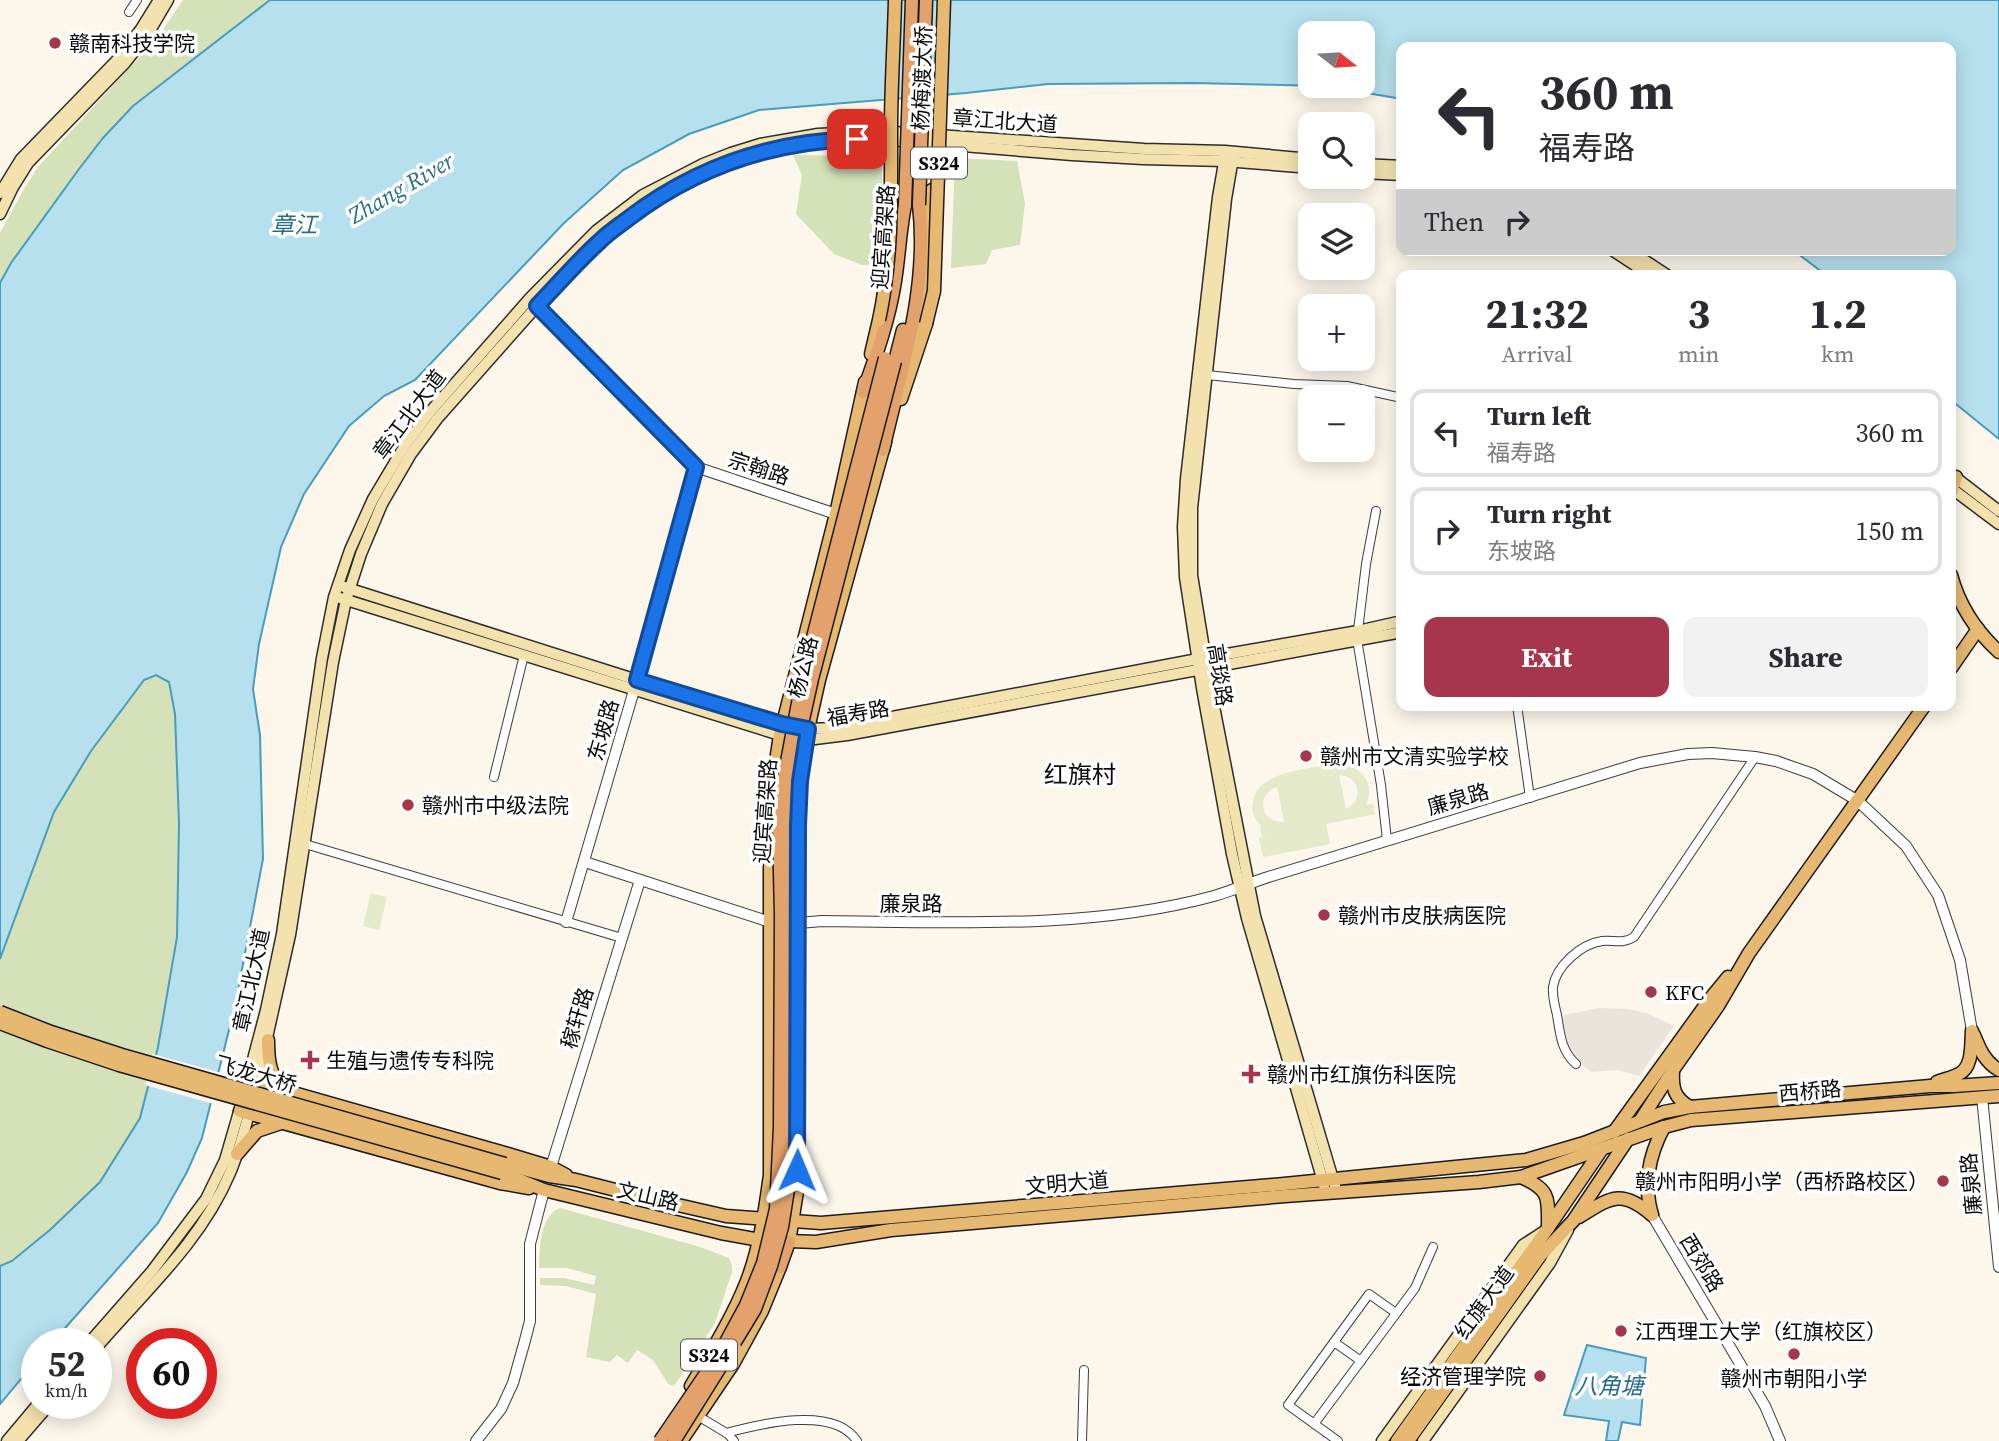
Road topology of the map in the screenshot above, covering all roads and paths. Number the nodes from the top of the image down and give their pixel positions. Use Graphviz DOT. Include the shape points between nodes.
graph roads {
  1 [pos="137,0"];
  2 [pos="159,0"];
  3 [pos="168,0"];
  4 [pos="895,0"];
  5 [pos="912,0"];
  6 [pos="926,0"];
  7 [pos="944,0"];
  8 [pos="129,12"];
  9 [pos="934,139"];
  10 [pos="1229,156"];
  11 [pos="1298,159"];
  12 [pos="1375,165"];
  13 [pos="1298,166"];
  14 [pos="1396,166"];
  15 [pos="1375,174"];
  16 [pos="1396,175"];
  17 [pos="0,193"];
  18 [pos="0,214"];
  19 [pos="1621,256"];
  20 [pos="1638,256"];
  21 [pos="1642,270"];
  22 [pos="1659,270"];
  23 [pos="533,302"];
  24 [pos="904,318"];
  25 [pos="890,359"];
  26 [pos="1207,375"];
  27 [pos="1396,397"];
  28 [pos="883,450"];
  29 [pos="696,467"];
  30 [pos="1956,486"];
  31 [pos="1956,487"];
  32 [pos="1376,511"];
  33 [pos="1999,511"];
  34 [pos="836,513"];
  35 [pos="1999,524"];
  36 [pos="1956,588"];
  37 [pos="344,591"];
  38 [pos="334,597"];
  39 [pos="1396,623"];
  40 [pos="1978,629"];
  41 [pos="1396,632"];
  42 [pos="1357,635"];
  43 [pos="1999,652"];
  44 [pos="524,655"];
  45 [pos="1956,661"];
  46 [pos="1203,664"];
  47 [pos="636,685"];
  48 [pos="1518,711"];
  49 [pos="1921,711"];
  50 [pos="781,729"];
  51 [pos="807,734"];
  52 [pos="1755,757"];
  53 [pos="494,777"];
  54 [pos="1530,798"];
  55 [pos="1858,801"];
  56 [pos="1387,840"];
  57 [pos="305,844"];
  58 [pos="585,862"];
  59 [pos="640,880"];
  60 [pos="1244,886"];
  61 [pos="566,922"];
  62 [pos="770,922"];
  63 [pos="799,923"];
  64 [pos="622,938"];
  65 [pos="1749,953"];
  66 [pos="0,1012"];
  67 [pos="0,1023"];
  68 [pos="1972,1031"];
  69 [pos="268,1040"];
  70 [pos="1576,1064"];
  71 [pos="1673,1070"];
  72 [pos="1999,1070"];
  73 [pos="253,1081"];
  74 [pos="1999,1083"];
  75 [pos="1930,1086"];
  76 [pos="289,1091"];
  77 [pos="1999,1096"];
  78 [pos="1982,1097"];
  79 [pos="1690,1107"];
  80 [pos="244,1112"];
  81 [pos="1640,1121"];
  82 [pos="283,1123"];
  83 [pos="1664,1127"];
  84 [pos="1615,1131"];
  85 [pos="1628,1140"];
  86 [pos="1602,1149"];
  87 [pos="237,1154"];
  88 [pos="551,1167"];
  89 [pos="504,1169"];
  90 [pos="1521,1177"];
  91 [pos="1328,1179"];
  92 [pos="576,1180"];
  93 [pos="544,1190"];
  94 [pos="1332,1193"];
  95 [pos="1652,1215"];
  96 [pos="764,1220"];
  97 [pos="1573,1221"];
  98 [pos="792,1222"];
  99 [pos="1548,1228"];
  100 [pos="760,1240"];
  101 [pos="789,1242"];
  102 [pos="1433,1247"];
  103 [pos="780,1267"];
  104 [pos="1999,1268"];
  105 [pos="1396,1313"];
  106 [pos="102,1328"];
  107 [pos="112,1330"];
  108 [pos="1334,1342"];
  109 [pos="1361,1361"];
  110 [pos="1084,1370"];
  111 [pos="698,1416"];
  112 [pos="25,1419"];
  113 [pos="37,1419"];
  114 [pos="1314,1424"];
  115 [pos="726,1433"];
  116 [pos="6,1441"];
  117 [pos="19,1441"];
  118 [pos="476,1441"];
  119 [pos="656,1441"];
  120 [pos="674,1441"];
  121 [pos="681,1441"];
  122 [pos="734,1441"];
  123 [pos="857,1441"];
  124 [pos="1082,1441"];
  125 [pos="1338,1441"];
  126 [pos="1382,1441"];
  127 [pos="1396,1441"];
  128 [pos="1408,1441"];
  129 [pos="1423,1441"];
  130 [pos="1780,1441"];
  1 -- 8 [label="street"];
  2 -- 17 [label="main road" via="118,59 21,159"];
  3 -- 18 [label="main road" via="125,63 28,163"];
  4 -- 24 [label="main road, 杨梅渡大桥 / S324, bridge" via="886,289"];
  5 -- 24 [label="highway, 迎宾高架路, bridge" via="905,205 894,284"];
  6 -- 24 [label="highway, 迎宾高架路, bridge" via="919,205 922,256"];
  7 -- 24 [label="main road, 杨梅渡大桥 / S324, bridge" via="934,291"];
  9 -- 10 [label="main road, 章江北大道" via="1143,159"];
  9 -- 23 [label="main road, 章江北大道" via="820,141 763,151 714,167 648,204 601,239"];
  9 -- 24 [label="main road" via="927,280"];
  10 -- 11 [label="main road, 章江北大道"];
  10 -- 13 [label="main road, 章江北大道"];
  10 -- 26 [label="main road, 高琰路"];
  10 -- 46 [label="main road, 高琰路" via="1218,197 1184,506 1185,577"];
  12 -- 14 [label="main road"];
  15 -- 16 [label="main road"];
  19 -- 21 [label="main road"];
  20 -- 22 [label="main road"];
  23 -- 29 [label="street, 宗翰路"];
  23 -- 37 [label="main road, 章江北大道" via="411,454 382,504"];
  24 -- 25 [label="highway, 迎宾高架路"];
  24 -- 28 [label="highway" via="906,356"];
  24 -- 28 [label="main road, 杨公路 / S324" via="916,349"];
  24 -- 34 [label="main road, 杨公路 / S324" via="863,392"];
  25 -- 119 [label="highway, 迎宾高架路, bridge" via="803,676 784,778 779,828 776,1209 746,1304 720,1353"];
  25 -- 120 [label="highway, 迎宾高架路, bridge" via="812,679 793,781 788,828 790,1177 782,1227 755,1309"];
  26 -- 27 [label="street" via="1347,386"];
  26 -- 46 [label="main road, 高琰路" via="1191,530"];
  28 -- 51 [label="main road, 杨公路 / S324"];
  29 -- 34 [label="street, 宗翰路"];
  29 -- 47 [label="street, 东坡路"];
  30 -- 33 [label="main road"];
  31 -- 35 [label="main road"];
  32 -- 42 [label="street"];
  34 -- 50 [label="main road, 杨公路 / S324"];
  36 -- 40 [label="main road"];
  37 -- 38 [label="main road, 福寿路"];
  37 -- 44 [label="main road, 福寿路"];
  37 -- 47 [label="main road, 福寿路"];
  37 -- 57 [label="main road, 章江北大道"];
  38 -- 73 [label="main road, 章江北大道" via="282,934"];
  39 -- 42 [label="main road, 福寿路"];
  40 -- 43 [label="main road"];
  40 -- 45 [label="main road"];
  41 -- 42 [label="main road, 福寿路"];
  42 -- 46 [label="main road, 福寿路"];
  42 -- 56 [label="street"];
  44 -- 47 [label="main road, 福寿路"];
  44 -- 53 [label="street"];
  46 -- 51 [label="main road, 福寿路" via="839,737"];
  46 -- 60 [label="main road, 高琰路"];
  47 -- 50 [label="main road, 福寿路"];
  47 -- 58 [label="street, 东坡路"];
  48 -- 54 [label="street"];
  49 -- 55 [label="main road"];
  50 -- 51 [label="main road, 福寿路"];
  50 -- 62 [label="main road, 杨公路 / S324" via="773,781"];
  51 -- 63 [label="main road, 杨公路 / S324" via="798,825"];
  52 -- 54 [label="street, 廉泉路" via="1712,753 1667,757"];
  52 -- 55 [label="street, 廉泉路" via="1813,774"];
  52 -- 70 [label="street" via="1641,930 1627,942 1601,941 1580,950 1554,982 1560,1036"];
  54 -- 56 [label="street, 廉泉路"];
  55 -- 65 [label="main road"];
  55 -- 68 [label="street, 廉泉路" via="1906,846 1938,895 1960,960"];
  56 -- 60 [label="street, 廉泉路"];
  57 -- 61 [label="street"];
  57 -- 69 [label="main road, 章江北大道"];
  58 -- 59 [label="street"];
  58 -- 61 [label="street, 东坡路"];
  59 -- 62 [label="street"];
  59 -- 64 [label="street, 稼轩路"];
  60 -- 63 [label="street, 廉泉路" via="1137,912 1023,923"];
  60 -- 91 [label="main road, 高琰路"];
  61 -- 64 [label="street"];
  62 -- 96 [label="main road, 杨公路 / S324" via="770,1163"];
  63 -- 98 [label="main road, 杨公路 / S324" via="797,1191"];
  64 -- 88 [label="street, 稼轩路"];
  65 -- 71 [label="main road, 红旗大道"];
  65 -- 84 [label="main road, 红旗大道"];
  66 -- 89 [label="main road, 飞龙大桥, bridge" via="122,1055"];
  67 -- 89 [label="main road, 飞龙大桥, bridge" via="119,1065"];
  68 -- 72 [label="main road" via="1982,1055"];
  68 -- 75 [label="main road" via="1964,1071"];
  69 -- 73 [label="main road, 章江北大道"];
  69 -- 76 [label="main road" via="271,1071"];
  71 -- 79 [label="main road" via="1673,1091"];
  71 -- 81 [label="main road, 红旗大道"];
  73 -- 76 [label="main road"];
  73 -- 80 [label="main road, 章江北大道"];
  74 -- 75 [label="main road, 西桥路"];
  75 -- 79 [label="main road, 西桥路"];
  76 -- 88 [label="main road"];
  77 -- 78 [label="main road, 西桥路"];
  78 -- 83 [label="main road, 西桥路" via="1691,1120"];
  78 -- 104 [label="street, 廉泉路"];
  79 -- 81 [label="main road, 西桥路"];
  80 -- 82 [label="main road"];
  80 -- 87 [label="main road, 章江北大道"];
  80 -- 106 [label="main road, 章江北大道" via="220,1172 198,1211"];
  81 -- 84 [label="main road, 西桥路"];
  81 -- 85 [label="main road, 红旗大道"];
  82 -- 87 [label="main road" via="257,1131"];
  82 -- 93 [label="main road" via="499,1183"];
  83 -- 85 [label="main road, 西桥路"];
  83 -- 95 [label="main road" via="1653,1152 1646,1190"];
  84 -- 86 [label="main road, 红旗大道"];
  84 -- 91 [label="main road, 文明大道" via="1526,1160"];
  85 -- 86 [label="main road, 西桥路"];
  85 -- 97 [label="main road, 红旗大道"];
  86 -- 90 [label="main road, 文明大道"];
  86 -- 99 [label="main road, 红旗大道"];
  87 -- 107 [label="main road, 章江北大道" via="223,1188 194,1235"];
  88 -- 92 [label="main road"];
  89 -- 92 [label="main road, 文山路"];
  89 -- 93 [label="main road, 文山路"];
  90 -- 94 [label="main road, 文明大道"];
  90 -- 99 [label="main road" via="1537,1184 1546,1196"];
  91 -- 94 [label="main road, 高琰路"];
  91 -- 98 [label="main road, 文明大道" via="856,1221"];
  92 -- 96 [label="main road, 文山路" via="726,1216"];
  93 -- 100 [label="main road, 文山路"];
  93 -- 118 [label="street" via="530,1244 530,1321 524,1344 501,1409"];
  94 -- 101 [label="main road, 文明大道"];
  95 -- 97 [label="main road" via="1634,1201 1608,1199"];
  95 -- 130 [label="street, 西郊路" via="1765,1406"];
  96 -- 98 [label="main road, 文明大道"];
  96 -- 100 [label="main road, S324"];
  97 -- 128 [label="main road, 红旗大道" via="1540,1256"];
  97 -- 129 [label="main road" via="1550,1263"];
  98 -- 101 [label="main road, 杨公路 / S324"];
  99 -- 126 [label="main road" via="1522,1245"];
  99 -- 127 [label="main road, 红旗大道"];
  100 -- 101 [label="main road, 文山路"];
  100 -- 119 [label="main road, S324" via="737,1302"];
  101 -- 103 [label="highway, S324"];
  102 -- 105 [label="street" via="1415,1288"];
  103 -- 111 [label="main road, S324" via="739,1353"];
  105 -- 108 [label="street" via="1369,1294"];
  105 -- 109 [label="street"];
  108 -- 109 [label="street"];
  108 -- 114 [label="street" via="1288,1405"];
  109 -- 114 [label="street"];
  110 -- 124 [label="street"];
  111 -- 115 [label="street"];
  111 -- 121 [label="main road, S324"];
  112 -- 116 [label="main road"];
  113 -- 117 [label="main road"];
  114 -- 125 [label="street"];
  115 -- 122 [label="street"];
  115 -- 123 [label="street" via="787,1419 806,1420 844,1427"];
}
